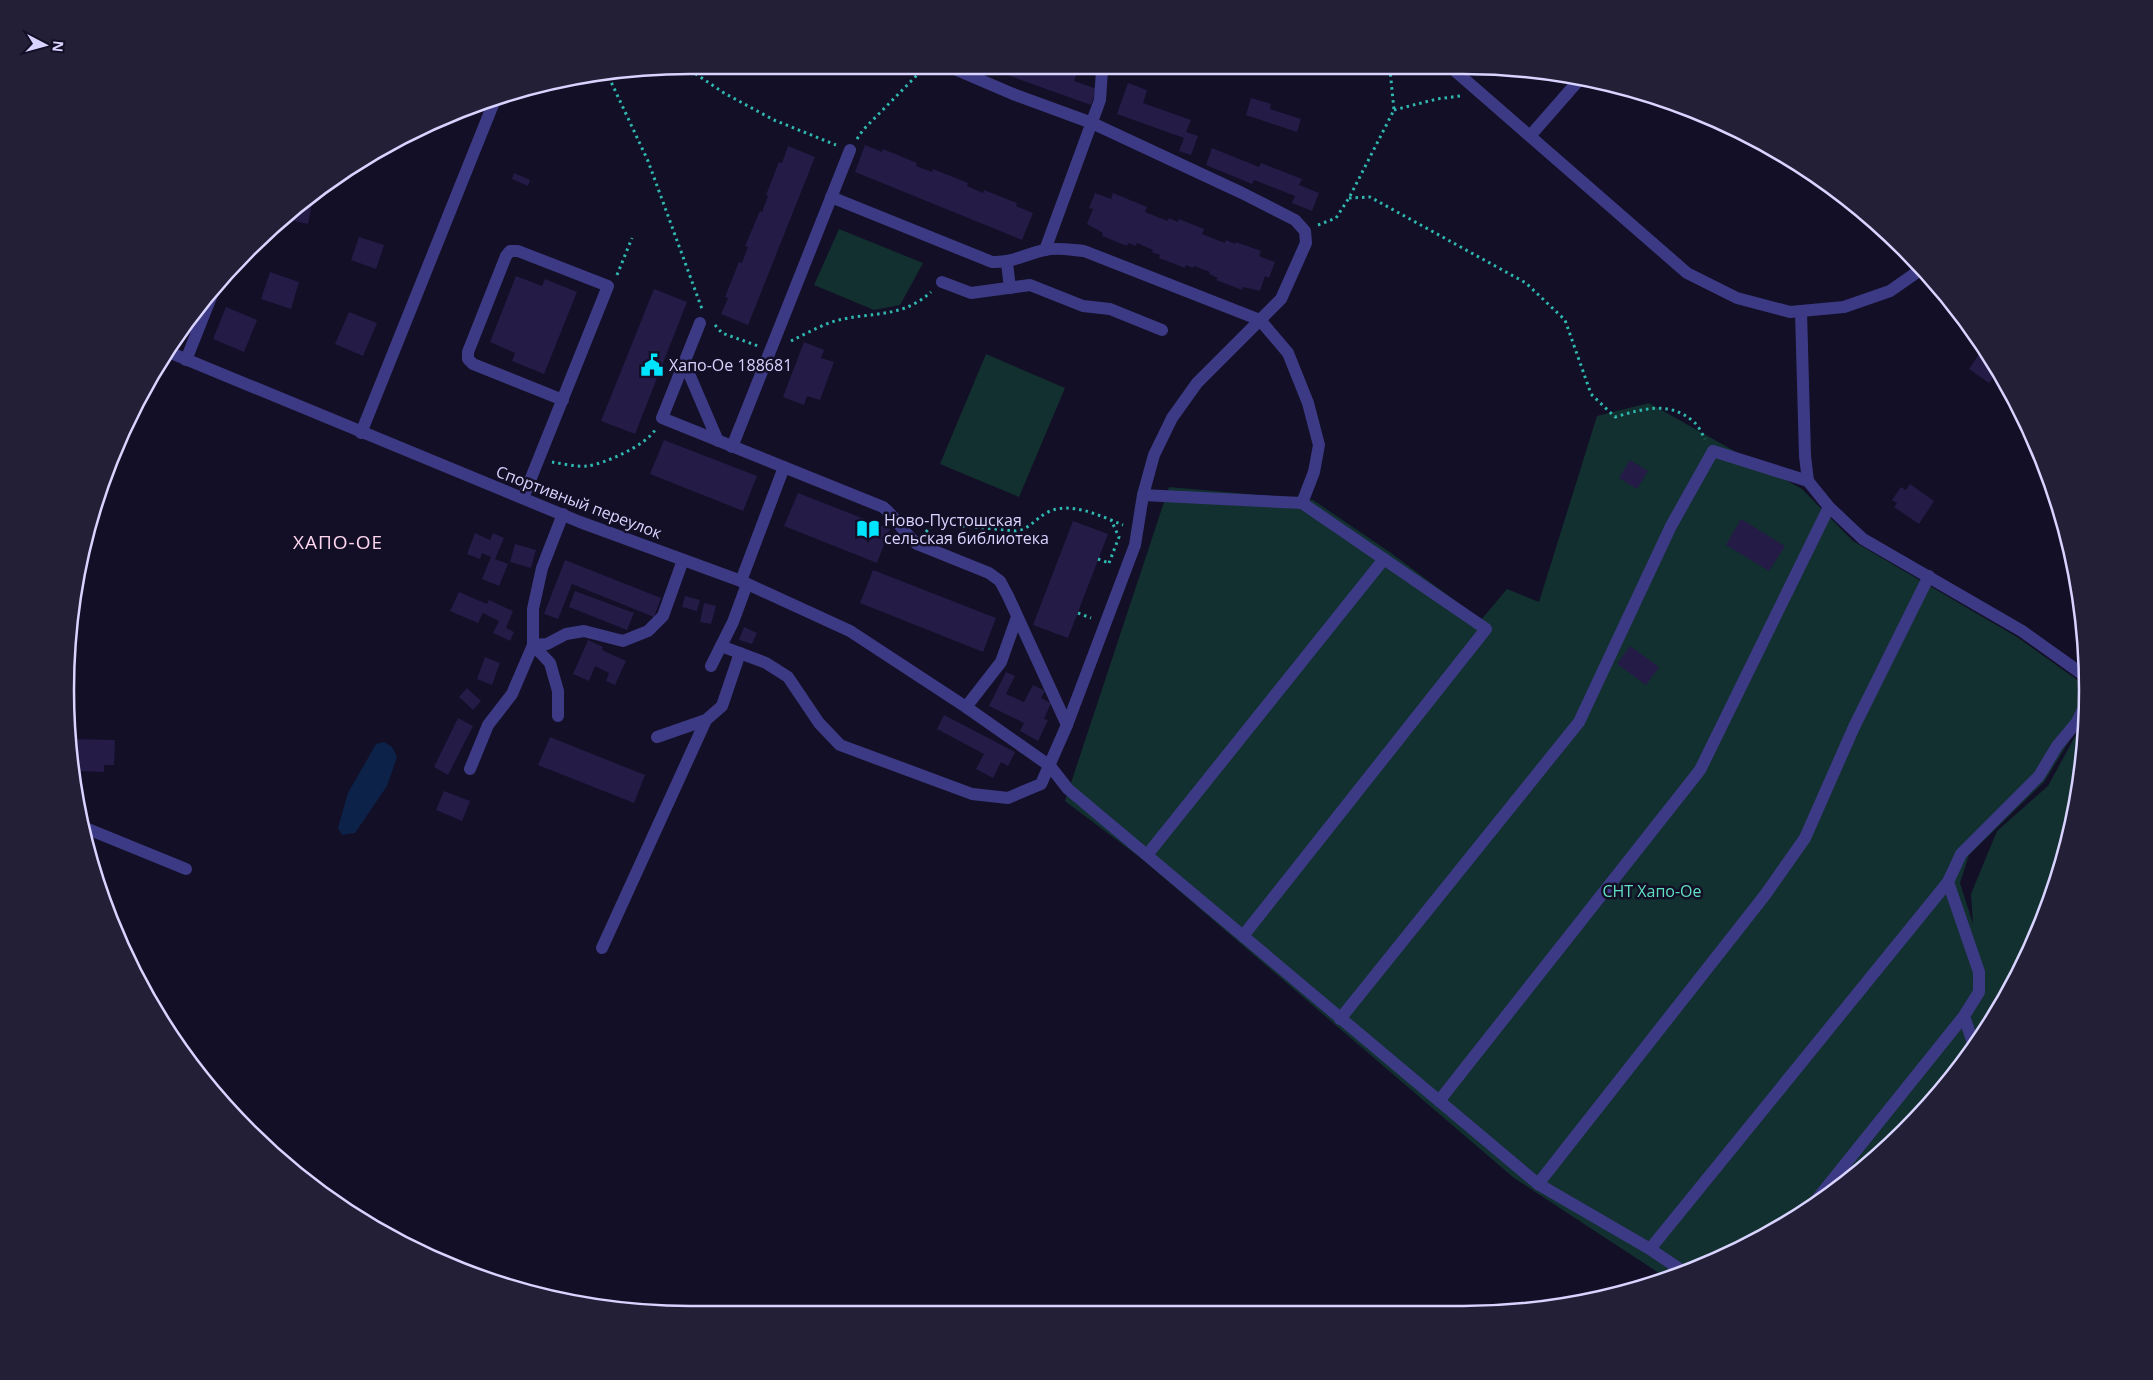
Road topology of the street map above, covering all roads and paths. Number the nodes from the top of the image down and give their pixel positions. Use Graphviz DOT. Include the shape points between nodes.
graph roads {
  1 [pos="696,74"];
  2 [pos="918,74"];
  3 [pos="966,74"];
  4 [pos="1102,74"];
  5 [pos="1390,74"];
  6 [pos="1459,74"];
  7 [pos="610,79"];
  8 [pos="1575,85"];
  9 [pos="1480,93"];
  10 [pos="492,106"];
  11 [pos="1394,110"];
  12 [pos="1092,123"];
  13 [pos="1530,136"];
  14 [pos="850,150"];
  15 [pos="831,197"];
  16 [pos="1349,198"];
  17 [pos="1305,231"];
  18 [pos="632,238"];
  19 [pos="1045,250"];
  20 [pos="1007,263"];
  21 [pos="1916,273"];
  22 [pos="942,282"];
  23 [pos="608,286"];
  24 [pos="1010,288"];
  25 [pos="206,308"];
  26 [pos="1801,311"];
  27 [pos="701,319"];
  28 [pos="1260,320"];
  29 [pos="1162,330"];
  30 [pos="770,351"];
  31 [pos="173,355"];
  32 [pos="186,360"];
  33 [pos="684,362"];
  34 [pos="562,400"];
  35 [pos="662,418"];
  36 [pos="361,432"];
  37 [pos="718,441"];
  38 [pos="732,446"];
  39 [pos="1713,451"];
  40 [pos="538,461"];
  41 [pos="784,467"];
  42 [pos="1808,481"];
  43 [pos="1142,495"];
  44 [pos="523,498"];
  45 [pos="1302,503"];
  46 [pos="1829,507"];
  47 [pos="563,514"];
  48 [pos="1111,520"];
  49 [pos="1137,530"];
  50 [pos="917,544"];
  51 [pos="1384,559"];
  52 [pos="683,560"];
  53 [pos="1108,563"];
  54 [pos="1929,576"];
  55 [pos="744,582"];
  56 [pos="1017,617"];
  57 [pos="533,645"];
  58 [pos="721,646"];
  59 [pos="740,653"];
  60 [pos="711,666"];
  61 [pos="2079,671"];
  62 [pos="966,708"];
  63 [pos="558,716"];
  64 [pos="2078,719"];
  65 [pos="706,720"];
  66 [pos="1067,725"];
  67 [pos="657,737"];
  68 [pos="1050,766"];
  69 [pos="470,769"];
  70 [pos="91,830"];
  71 [pos="1148,855"];
  72 [pos="186,869"];
  73 [pos="1948,882"];
  74 [pos="1243,936"];
  75 [pos="602,948"];
  76 [pos="1964,1016"];
  77 [pos="1340,1019"];
  78 [pos="1971,1038"];
  79 [pos="1439,1101"];
  80 [pos="1538,1184"];
  81 [pos="1829,1185"];
  82 [pos="1650,1249"];
  83 [pos="1677,1268"];
  1 -- 14 [label="path" via="774,120"];
  2 -- 14 [label="path" via="863,130"];
  3 -- 12 [label="street"];
  4 -- 12 [label="street" via="1100,100"];
  5 -- 11 [label="path"];
  6 -- 9 [label="street"];
  7 -- 27 [label="path" via="648,161"];
  8 -- 13 [label="street"];
  9 -- 11 [label="path"];
  9 -- 13 [label="street"];
  10 -- 36 [label="street"];
  11 -- 16 [label="path"];
  12 -- 17 [label="street" via="1242,193 1295,220"];
  12 -- 19 [label="street"];
  13 -- 26 [label="street" via="1687,273 1737,298 1790,312"];
  14 -- 15 [label="street"];
  15 -- 20 [label="street" via="992,262"];
  15 -- 30 [label="street"];
  16 -- 17 [label="path" via="1336,218"];
  16 -- 39 [label="path" via="1370,197 1526,283 1565,320 1591,394 1614,418 1646,409 1668,408 1695,422"];
  17 -- 28 [label="street" via="1306,243 1281,299"];
  18 -- 23 [label="path" via="615,280"];
  19 -- 20 [label="street"];
  19 -- 28 [label="street" via="1084,252"];
  20 -- 24 [label="street"];
  21 -- 26 [label="street" via="1890,291 1853,304"];
  22 -- 24 [label="street" via="971,293"];
  22 -- 30 [label="path" via="919,302 900,310 830,322"];
  23 -- 34 [label="street"];
  23 -- 34 [label="street" via="518,251 510,251 506,256 468,359 473,364"];
  24 -- 29 [label="street" via="1030,285 1083,306 1110,309"];
  25 -- 32 [label="street"];
  26 -- 42 [label="street"];
  27 -- 30 [label="path" via="722,333"];
  27 -- 33 [label="street"];
  28 -- 43 [label="street" via="1197,383 1172,418 1154,455"];
  28 -- 45 [label="street" via="1288,353 1308,403 1319,445 1314,472"];
  30 -- 38 [label="street"];
  31 -- 32 [label="street, Спортивный переулок"];
  32 -- 36 [label="street, Спортивный переулок"];
  33 -- 35 [label="street"];
  33 -- 37 [label="street"];
  34 -- 40 [label="street"];
  35 -- 37 [label="street"];
  35 -- 40 [label="path" via="651,436 616,457 588,466"];
  36 -- 44 [label="street, Спортивный переулок"];
  37 -- 38 [label="street"];
  38 -- 41 [label="street"];
  39 -- 42 [label="street"];
  39 -- 77 [label="street" via="1670,526 1579,722"];
  40 -- 44 [label="street"];
  41 -- 50 [label="street" via="883,507"];
  41 -- 55 [label="street"];
  42 -- 46 [label="street"];
  43 -- 45 [label="street"];
  43 -- 49 [label="street"];
  44 -- 47 [label="street, Спортивный переулок"];
  45 -- 51 [label="street"];
  46 -- 54 [label="street" via="1863,539"];
  46 -- 79 [label="street" via="1700,770"];
  47 -- 52 [label="street, Спортивный переулок"];
  47 -- 57 [label="street" via="542,568 533,609"];
  48 -- 49 [label="path"];
  48 -- 50 [label="path" via="1086,510 1065,508 1047,513 1027,529 1016,531 941,524 930,527"];
  48 -- 53 [label="path" via="1119,537"];
  49 -- 66 [label="street" via="1135,545"];
  50 -- 56 [label="street" via="989,573 1000,581"];
  51 -- 71 [label="street"];
  51 -- 74 [label="street" via="1486,629"];
  52 -- 55 [label="street, Спортивный переулок"];
  52 -- 57 [label="street" via="663,616 648,631 623,641 584,630 566,634 547,644"];
  54 -- 61 [label="street" via="2022,631"];
  54 -- 80 [label="street" via="1854,727 1805,838 1766,895"];
  55 -- 58 [label="street" via="733,622"];
  55 -- 62 [label="street, Спортивный переулок" via="850,631"];
  56 -- 62 [label="street" via="1001,662"];
  56 -- 66 [label="street"];
  57 -- 63 [label="street" via="550,663 558,691"];
  57 -- 69 [label="street" via="512,694 488,725"];
  58 -- 59 [label="street"];
  58 -- 60 [label="street"];
  59 -- 65 [label="street" via="722,706"];
  59 -- 68 [label="street" via="766,663 788,677 819,723 840,745 972,794 1008,798 1041,784"];
  62 -- 68 [label="street, Спортивный переулок"];
  64 -- 73 [label="street" via="2039,776 1961,854"];
  65 -- 67 [label="street"];
  65 -- 75 [label="street"];
  66 -- 68 [label="street"];
  68 -- 71 [label="street, Спортивный переулок" via="1068,789"];
  70 -- 72 [label="street"];
  71 -- 74 [label="street, Спортивный переулок"];
  73 -- 76 [label="street" via="1979,972 1979,992"];
  73 -- 82 [label="street"];
  74 -- 77 [label="street, Спортивный переулок"];
  76 -- 78 [label="street"];
  76 -- 81 [label="street"];
  77 -- 79 [label="street, Спортивный переулок"];
  79 -- 80 [label="street, Спортивный переулок"];
  80 -- 82 [label="street, Спортивный переулок"];
  82 -- 83 [label="street, Спортивный переулок"];
}
